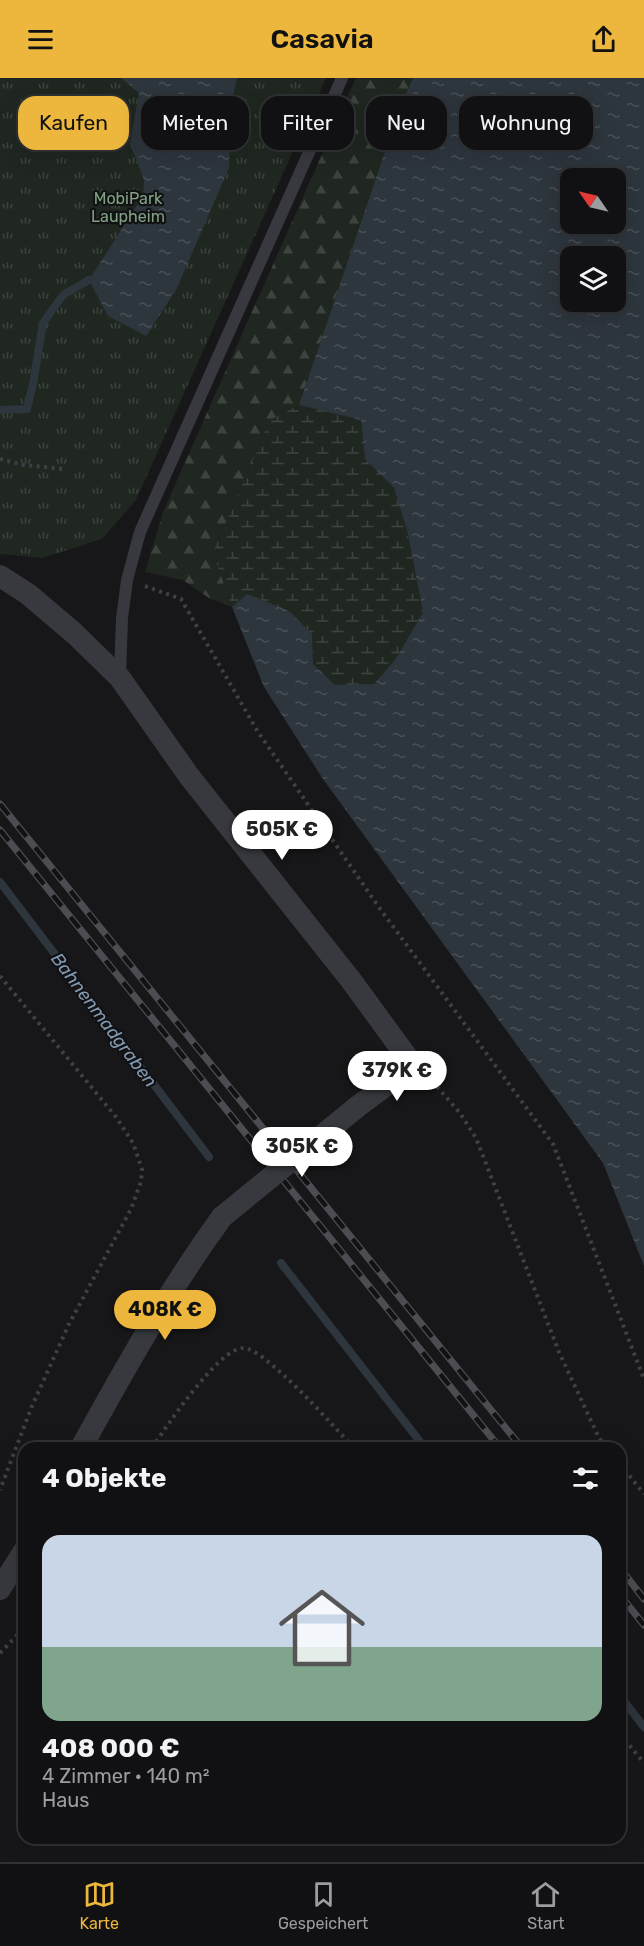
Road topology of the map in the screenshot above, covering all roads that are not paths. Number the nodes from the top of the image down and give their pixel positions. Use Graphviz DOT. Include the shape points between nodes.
graph roads {
  1 [pos="342,78"];
  2 [pos="0,576"];
  3 [pos="120,678"];
  4 [pos="84,1442"];
  5 [pos="18,1560"];
  6 [pos="0,1589"];
  1 -- 3 [label="lane" via="140,532 127,580"];
  2 -- 3 [label="street" via="28,594"];
  3 -- 4 [label="street, bridge" via="189,776 413,1065 222,1217 178,1280"];
  5 -- 6 [label="street"];
}
